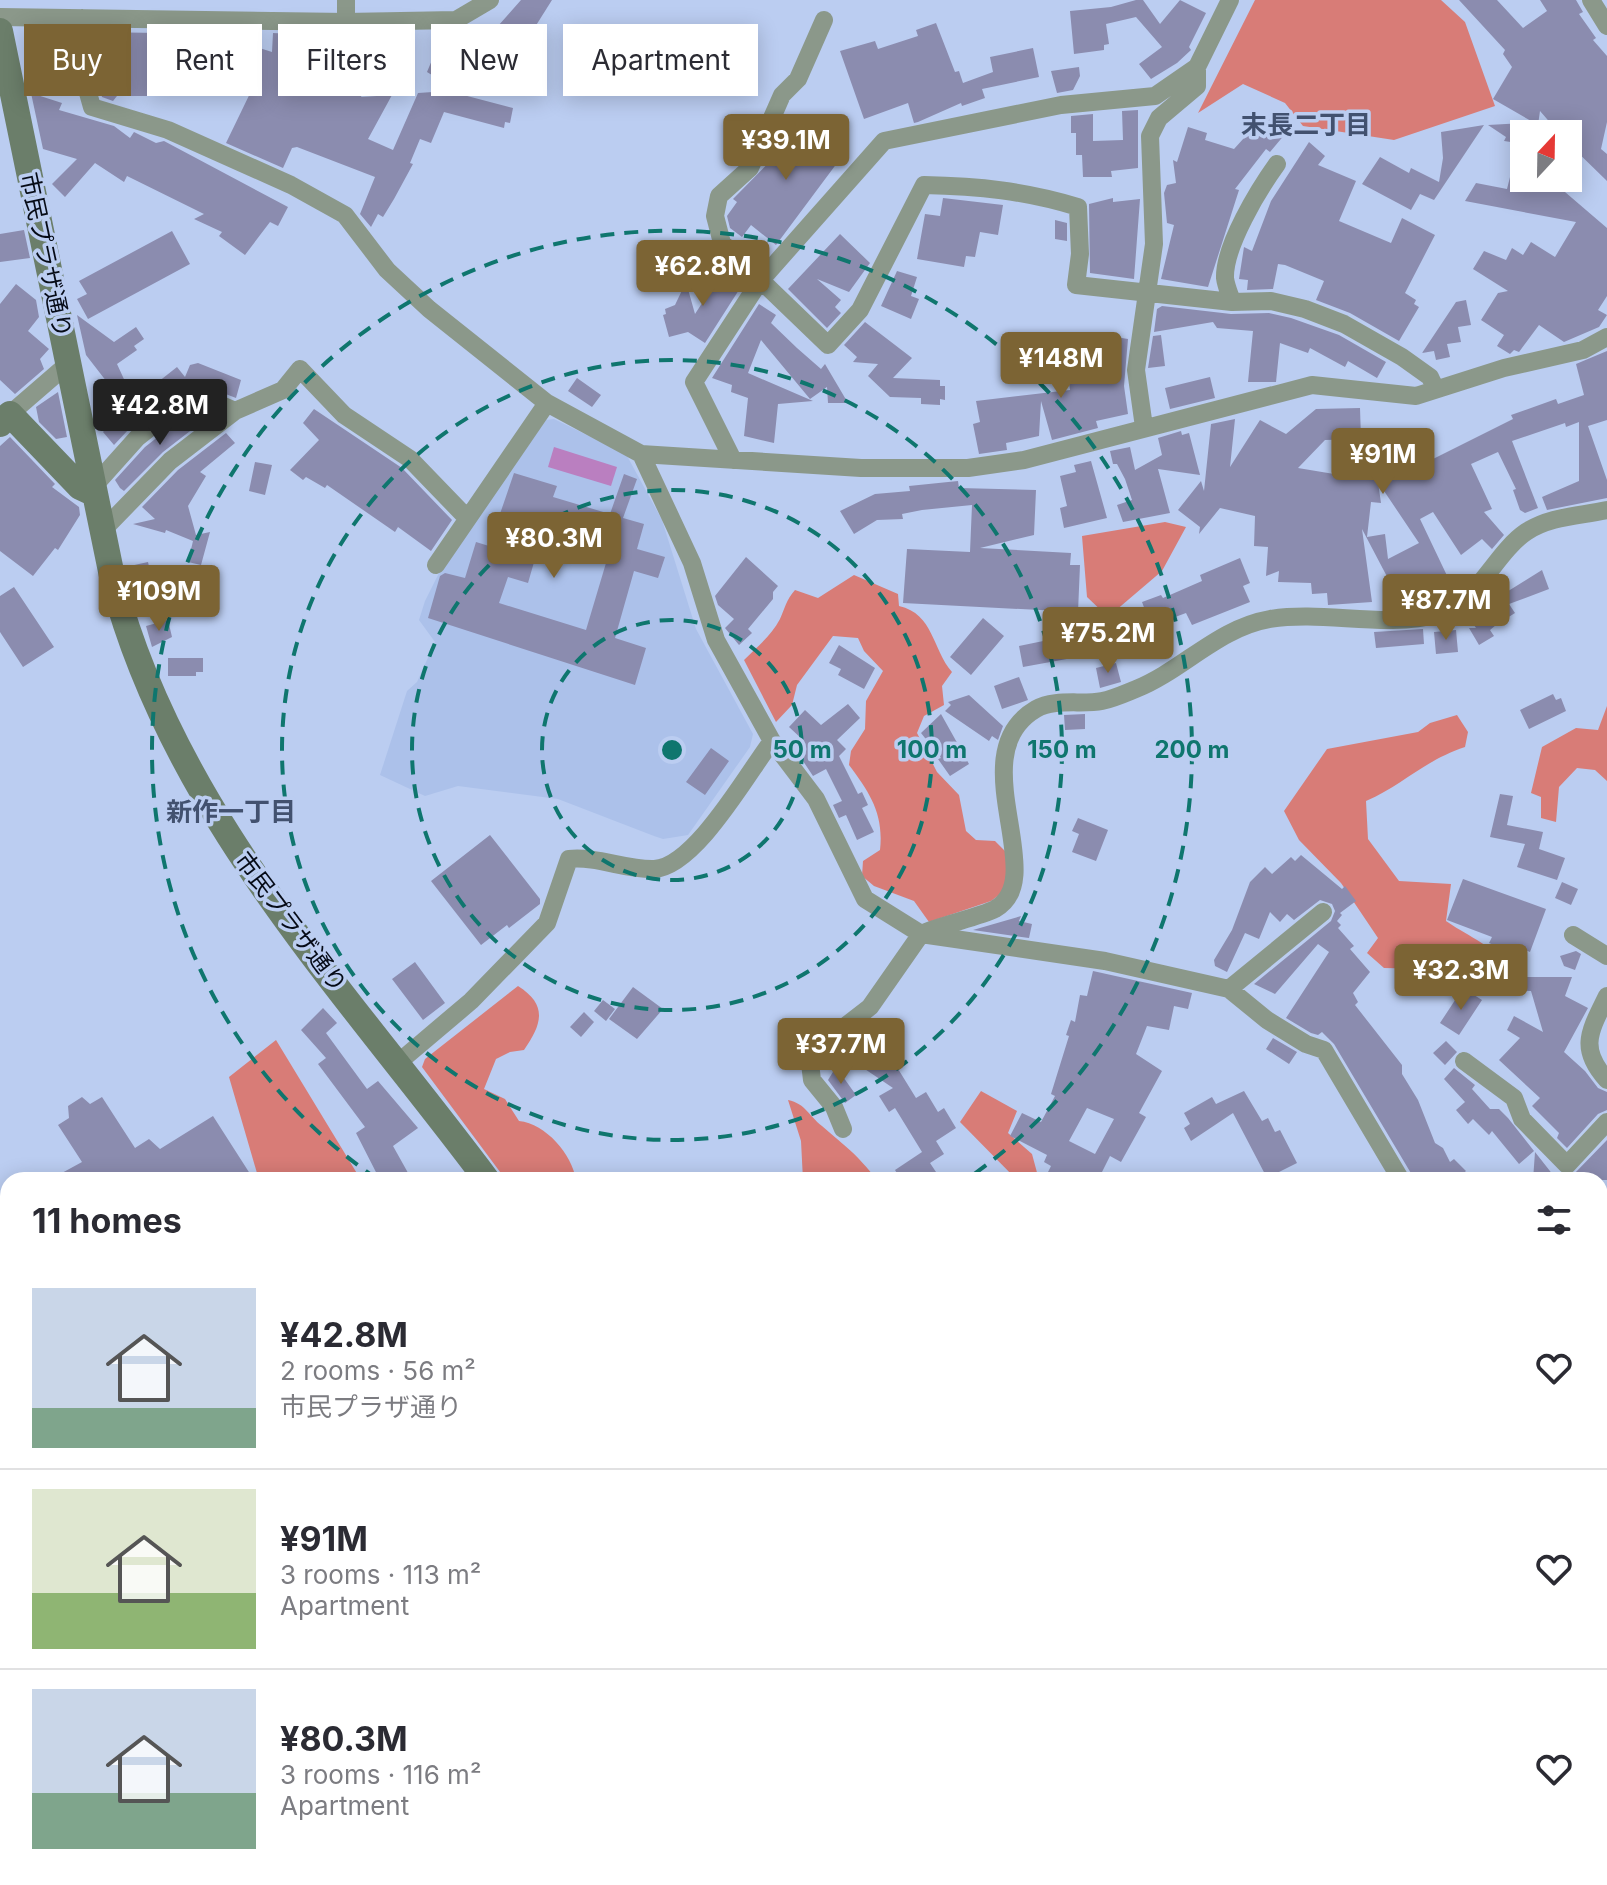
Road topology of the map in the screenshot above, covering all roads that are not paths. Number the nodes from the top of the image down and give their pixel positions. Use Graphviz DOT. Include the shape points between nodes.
graph roads {
  1 [pos="346,0"];
  2 [pos="490,0"];
  3 [pos="1230,0"];
  4 [pos="1591,0"];
  5 [pos="51,8"];
  6 [pos="0,17"];
  7 [pos="82,18"];
  8 [pos="824,20"];
  9 [pos="346,22"];
  10 [pos="1607,26"];
  11 [pos="0,31"];
  12 [pos="1197,67"];
  13 [pos="1277,164"];
  14 [pos="760,281"];
  15 [pos="1147,293"];
  16 [pos="1232,302"];
  17 [pos="1607,337"];
  18 [pos="69,363"];
  19 [pos="1435,388"];
  20 [pos="547,403"];
  21 [pos="235,411"];
  22 [pos="5,419"];
  23 [pos="1144,427"];
  24 [pos="641,454"];
  25 [pos="733,460"];
  26 [pos="95,490"];
  27 [pos="1607,510"];
  28 [pos="466,517"];
  29 [pos="103,530"];
  30 [pos="436,565"];
  31 [pos="772,741"];
  32 [pos="1323,912"];
  33 [pos="921,934"];
  34 [pos="1573,935"];
  35 [pos="1607,956"];
  36 [pos="1229,989"];
  37 [pos="1607,996"];
  38 [pos="1464,1061"];
  39 [pos="399,1062"];
  40 [pos="1607,1080"];
  41 [pos="1606,1124"];
  42 [pos="843,1129"];
  43 [pos="481,1172"];
  44 [pos="1396,1172"];
  1 -- 9 [label="street"];
  2 -- 9 [label="street" via="456,20"];
  3 -- 12 [label="street"];
  4 -- 10 [label="street"];
  5 -- 6 [label="street"];
  5 -- 7 [label="street"];
  7 -- 9 [label="street"];
  7 -- 20 [label="street" via="81,68 92,107 168,130 345,215 387,270"];
  8 -- 14 [label="street" via="798,79 782,95 750,168 719,196 715,216 722,243"];
  11 -- 18 [label="street, 市民プラザ通り"];
  12 -- 14 [label="street" via="1155,96 1061,105 884,141"];
  12 -- 15 [label="street" via="1197,86 1159,118 1150,136 1154,244"];
  13 -- 16 [label="street" via="1227,259 1225,280"];
  14 -- 15 [label="street" via="828,345 860,310 924,185 989,186 1078,207 1076,285"];
  14 -- 25 [label="street" via="694,382"];
  15 -- 16 [label="street"];
  15 -- 23 [label="street" via="1136,370"];
  16 -- 19 [label="street" via="1271,301 1338,322 1402,357 1430,377"];
  17 -- 19 [label="street" via="1583,350"];
  18 -- 22 [label="street"];
  18 -- 26 [label="street, 市民プラザ通り"];
  19 -- 23 [label="street" via="1416,396 1312,385"];
  20 -- 24 [label="street"];
  20 -- 28 [label="street"];
  21 -- 26 [label="street" via="194,393 137,438"];
  21 -- 28 [label="street" via="283,390 300,369 344,415 410,459"];
  21 -- 29 [label="street" via="170,461"];
  22 -- 26 [label="street" via="80,487"];
  23 -- 25 [label="street" via="1024,460 968,468"];
  24 -- 25 [label="street"];
  24 -- 31 [label="street" via="692,563 716,640"];
  26 -- 29 [label="street, 市民プラザ通り"];
  27 -- 33 [label="street" via="1554,520 1523,534 1457,606 1438,614 1353,621 1269,619 1233,631 1139,688 1102,701 1037,708 1019,725 1002,769 1015,860 1008,895 996,908"];
  28 -- 30 [label="street"];
  29 -- 39 [label="street, 市民プラザ通り" via="128,637 171,740 266,893"];
  31 -- 33 [label="street" via="816,799 865,899"];
  31 -- 39 [label="street" via="690,853 670,867 569,859 547,923 471,1001"];
  32 -- 36 [label="street"];
  33 -- 36 [label="street" via="1105,961"];
  33 -- 42 [label="street" via="870,1007 816,1049 810,1063 812,1080 834,1107"];
  34 -- 35 [label="street"];
  36 -- 44 [label="street" via="1267,1020 1324,1050"];
  37 -- 40 [label="street" via="1588,1034 1591,1063"];
  38 -- 41 [label="street" via="1514,1098 1522,1119 1567,1165"];
  39 -- 43 [label="street, 市民プラザ通り"];
}
